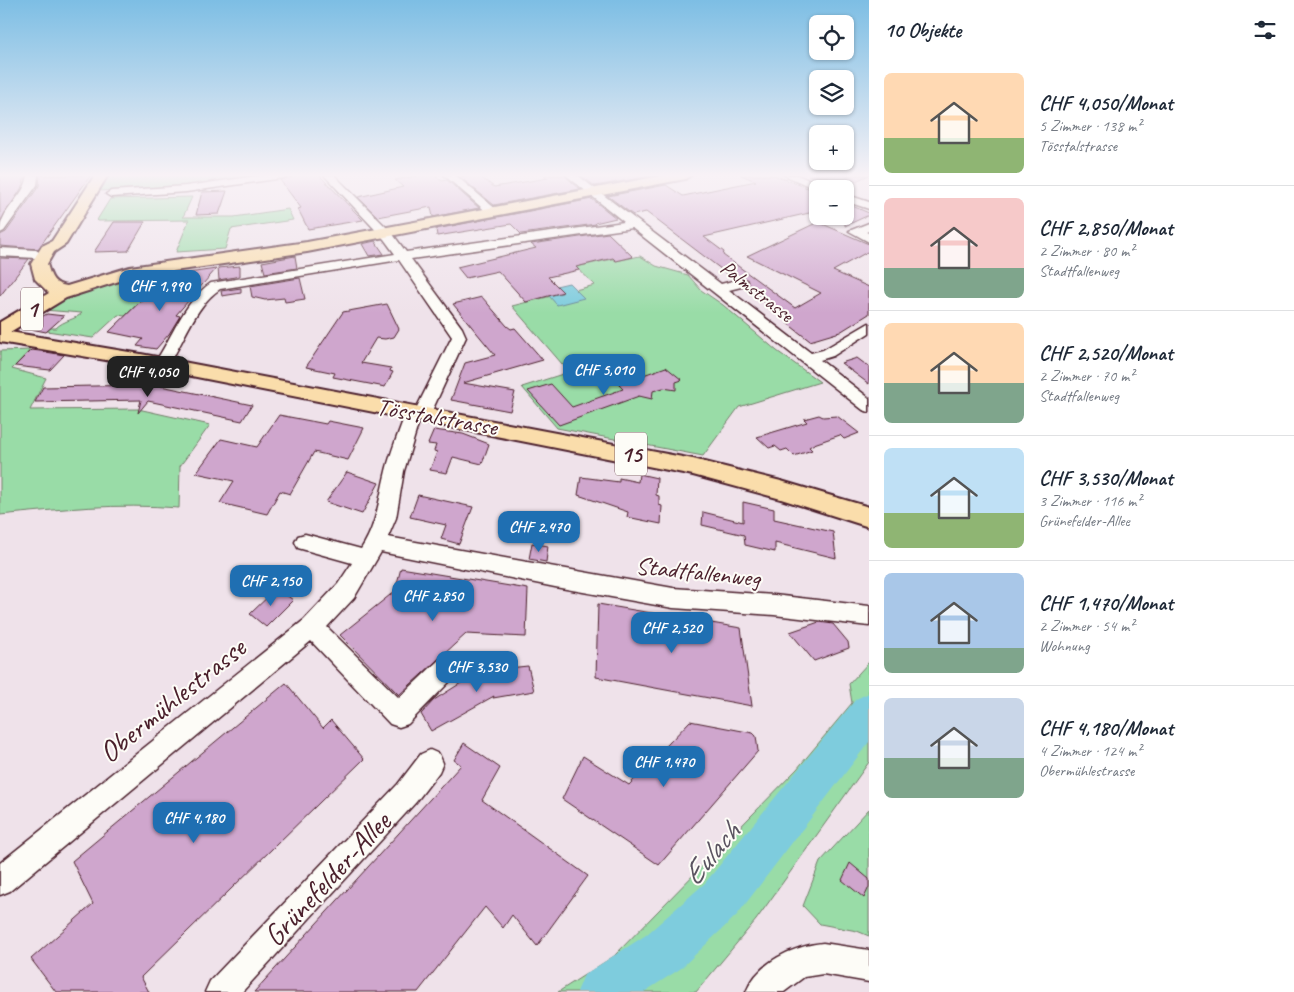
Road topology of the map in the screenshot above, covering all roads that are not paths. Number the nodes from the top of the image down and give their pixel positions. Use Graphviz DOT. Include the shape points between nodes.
graph roads {
  1 [pos="72,221"];
  2 [pos="374,221"];
  3 [pos="443,221"];
  4 [pos="633,221"];
  5 [pos="636,224"];
  6 [pos="869,228"];
  7 [pos="385,232"];
  8 [pos="869,238"];
  9 [pos="0,252"];
  10 [pos="36,254"];
  11 [pos="403,256"];
  12 [pos="740,284"];
  13 [pos="63,288"];
  14 [pos="719,289"];
  15 [pos="0,318"];
  16 [pos="869,327"];
  17 [pos="0,330"];
  18 [pos="0,336"];
  19 [pos="809,359"];
  20 [pos="162,364"];
  21 [pos="869,406"];
  22 [pos="419,412"];
  23 [pos="869,517"];
  24 [pos="305,542"];
  25 [pos="371,551"];
  26 [pos="869,616"];
  27 [pos="312,627"];
  28 [pos="450,665"];
  29 [pos="430,762"];
  30 [pos="0,881"];
  31 [pos="869,966"];
  32 [pos="221,992"];
  33 [pos="762,992"];
  1 -- 13 [label="main road" via="58,244 52,266"];
  2 -- 7 [label="street"];
  3 -- 7 [label="main road, 1"];
  4 -- 5 [label="street, Palmstrasse"];
  5 -- 11 [label="street"];
  5 -- 14 [label="street, Palmstrasse"];
  6 -- 8 [label="street" via="855,231"];
  7 -- 11 [label="street"];
  7 -- 13 [label="main road, 1" via="307,247 130,272"];
  9 -- 10 [label="street"];
  11 -- 20 [label="street" via="208,289"];
  11 -- 22 [label="street" via="459,337"];
  12 -- 14 [label="street"];
  13 -- 15 [label="main road, 1"];
  13 -- 17 [label="main road, 1"];
  14 -- 19 [label="street, Palmstrasse"];
  16 -- 19 [label="street" via="828,353"];
  18 -- 20 [label="main road, Tösstalstrasse / 15"];
  19 -- 21 [label="street, Palmstrasse"];
  20 -- 22 [label="main road, Tösstalstrasse / 15"];
  22 -- 23 [label="main road, Tösstalstrasse / 15" via="693,466"];
  22 -- 25 [label="street, Obermühlestrasse" via="395,471 386,518"];
  24 -- 25 [label="street"];
  25 -- 26 [label="street, Stadtfallenweg" via="673,598"];
  25 -- 27 [label="street, Obermühlestrasse" via="346,591"];
  27 -- 28 [label="street" via="399,715"];
  27 -- 30 [label="street, Obermühlestrasse"];
  29 -- 32 [label="street, Grünefelder-Allee" via="407,793"];
  31 -- 33 [label="street" via="838,958 801,961 785,970"];
}
